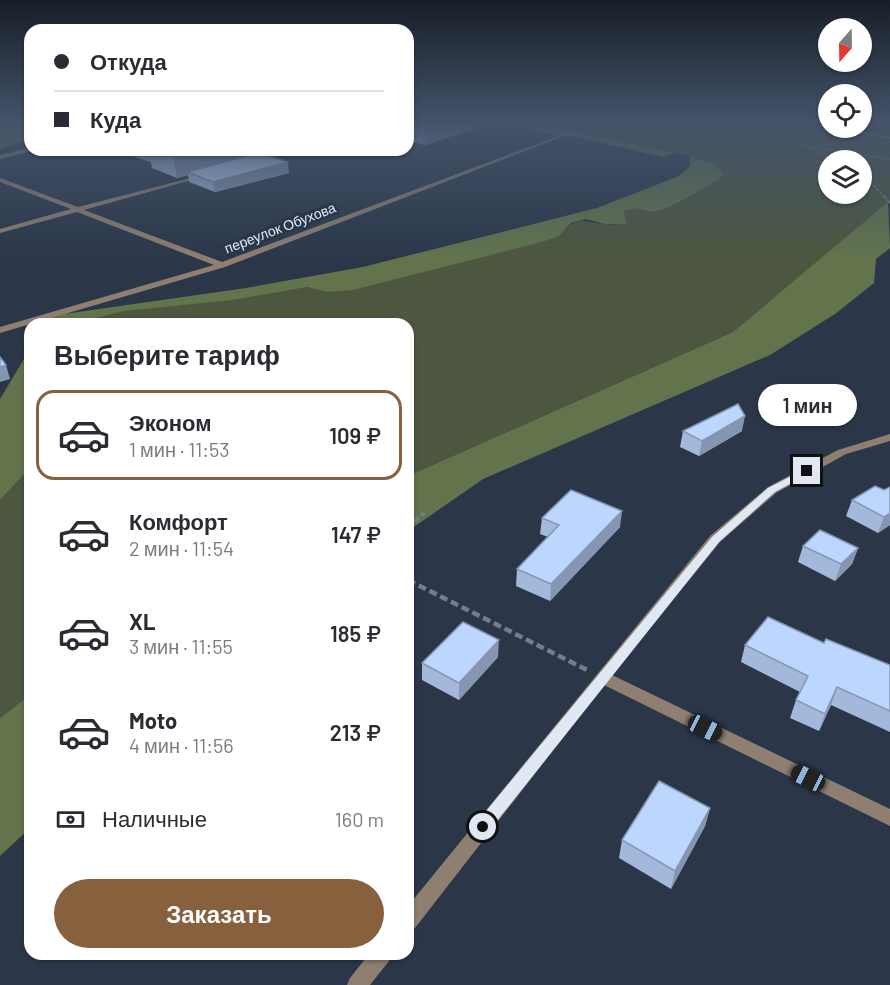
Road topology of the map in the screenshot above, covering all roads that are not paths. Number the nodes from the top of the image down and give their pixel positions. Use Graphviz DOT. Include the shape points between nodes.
graph roads {
  1 [pos="477,168"];
  2 [pos="213,172"];
  3 [pos="0,180"];
  4 [pos="79,211"];
  5 [pos="0,231"];
  6 [pos="222,265"];
  7 [pos="41,318"];
  8 [pos="24,323"];
  9 [pos="0,330"];
  10 [pos="890,437"];
  11 [pos="602,677"];
  12 [pos="890,818"];
  13 [pos="414,913"];
  14 [pos="377,960"];
  15 [pos="357,985"];
  1 -- 6 [label="street, переулок Обухова"];
  2 -- 4 [label="street"];
  3 -- 4 [label="street"];
  4 -- 5 [label="street"];
  4 -- 6 [label="street"];
  6 -- 7 [label="street, переулок Обухова"];
  8 -- 9 [label="street, переулок Обухова"];
  10 -- 11 [label="street" via="842,452 772,490 715,539"];
  11 -- 12 [label="street"];
  11 -- 13 [label="street"];
  14 -- 15 [label="street"];
}
